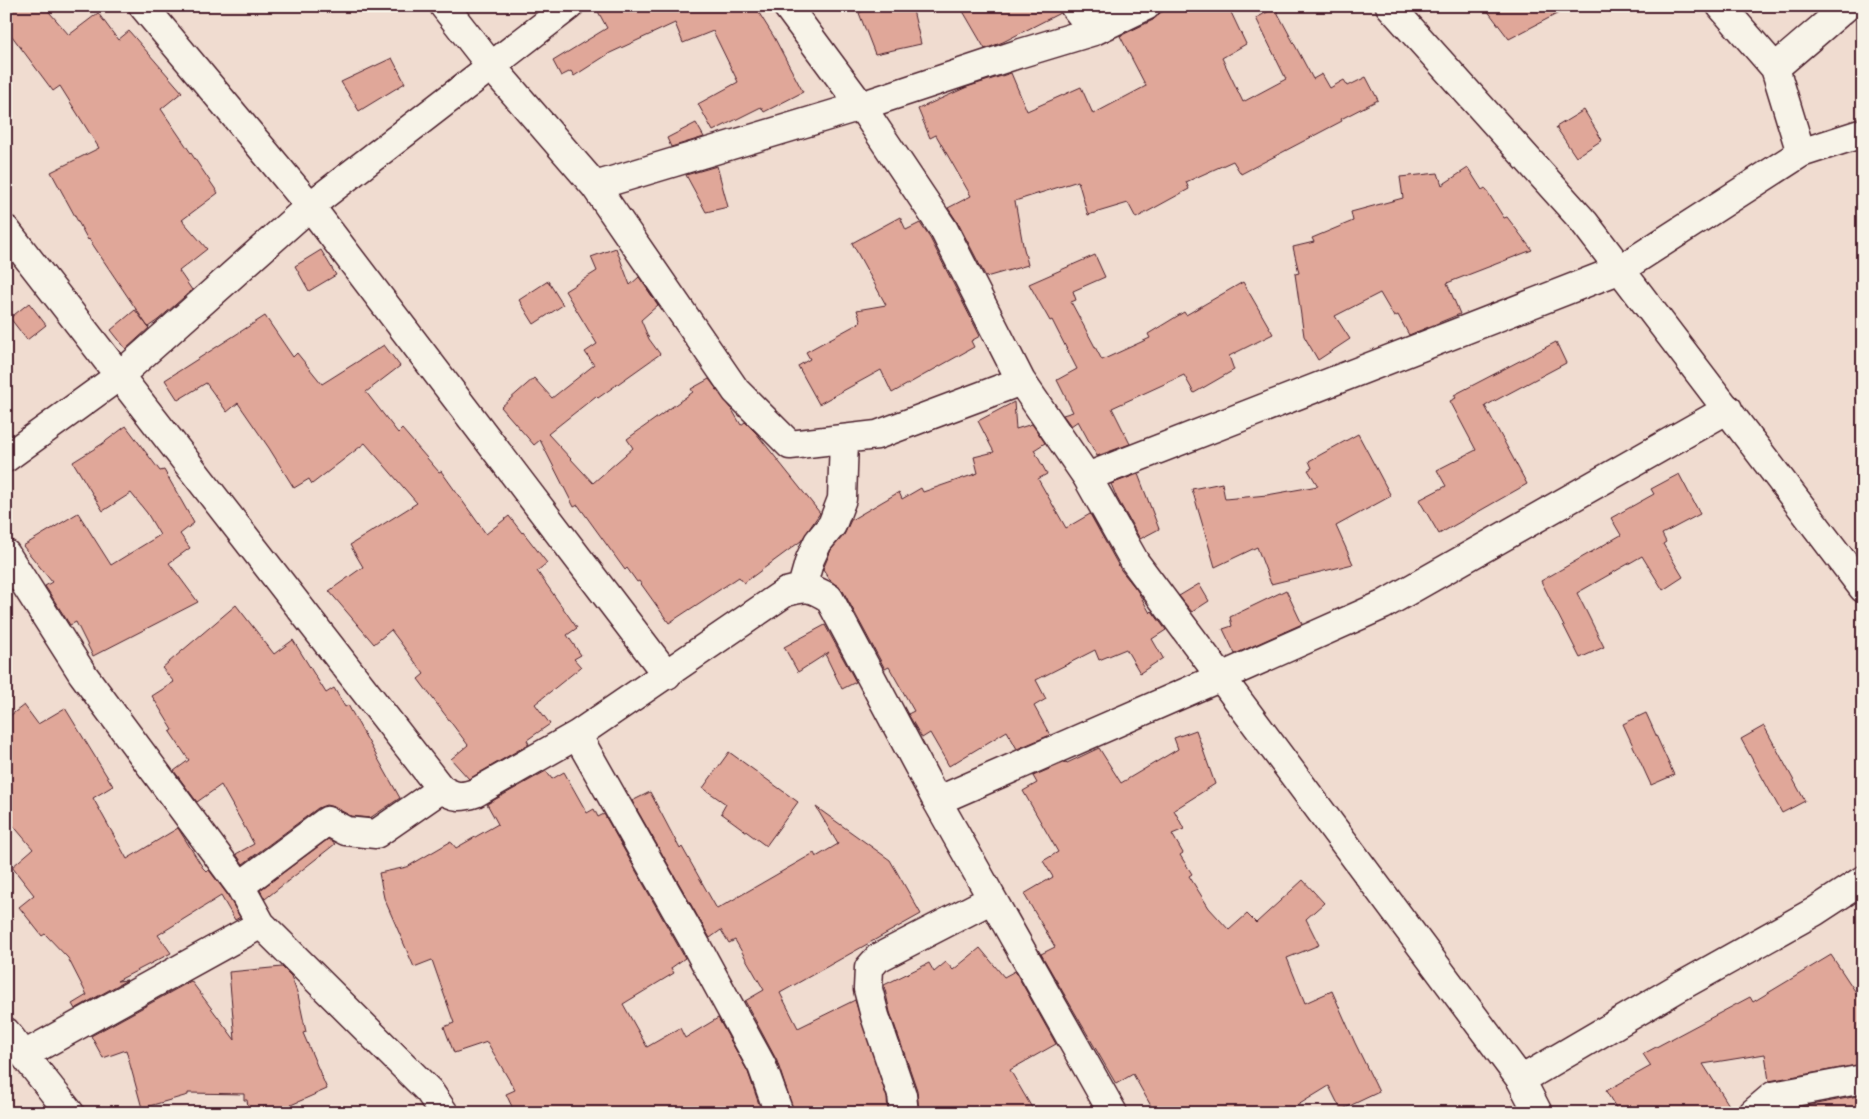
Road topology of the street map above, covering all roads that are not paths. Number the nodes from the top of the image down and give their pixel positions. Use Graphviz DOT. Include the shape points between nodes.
graph roads {
  1 [pos="143,6"];
  2 [pos="444,6"];
  3 [pos="787,6"];
  4 [pos="1074,6"];
  5 [pos="1146,6"];
  6 [pos="1390,6"];
  7 [pos="1721,6"];
  8 [pos="1847,6"];
  9 [pos="556,10"];
  10 [pos="1094,31"];
  11 [pos="491,66"];
  12 [pos="1775,68"];
  13 [pos="861,106"];
  14 [pos="1863,133"];
  15 [pos="1801,153"];
  16 [pos="596,186"];
  17 [pos="310,206"];
  18 [pos="6,230"];
  19 [pos="1621,269"];
  20 [pos="119,376"];
  21 [pos="1021,380"];
  22 [pos="1728,409"];
  23 [pos="844,439"];
  24 [pos="6,458"];
  25 [pos="1087,477"];
  26 [pos="6,554"];
  27 [pos="802,587"];
  28 [pos="1863,588"];
  29 [pos="667,675"];
  30 [pos="1221,677"];
  31 [pos="577,735"];
  32 [pos="441,789"];
  33 [pos="937,801"];
  34 [pos="1863,880"];
  35 [pos="240,886"];
  36 [pos="992,899"];
  37 [pos="261,924"];
  38 [pos="6,1032"];
  39 [pos="24,1055"];
  40 [pos="1863,1079"];
  41 [pos="1521,1080"];
  42 [pos="70,1113"];
  43 [pos="444,1113"];
  44 [pos="779,1113"];
  45 [pos="904,1113"];
  46 [pos="1113,1113"];
  47 [pos="1538,1113"];
  48 [pos="1753,1113"];
  1 -- 17 [label="street"];
  2 -- 11 [label="street"];
  3 -- 13 [label="street"];
  4 -- 10 [label="street"];
  5 -- 10 [label="street"];
  6 -- 19 [label="street" via="1584,222"];
  7 -- 12 [label="street"];
  8 -- 12 [label="street"];
  9 -- 11 [label="street"];
  10 -- 13 [label="street"];
  11 -- 16 [label="street"];
  11 -- 17 [label="street"];
  12 -- 15 [label="street"];
  13 -- 16 [label="street"];
  13 -- 21 [label="street" via="944,230"];
  14 -- 15 [label="street"];
  15 -- 19 [label="street"];
  16 -- 23 [label="street" via="736,391 790,445"];
  17 -- 20 [label="street"];
  17 -- 29 [label="street"];
  18 -- 20 [label="street"];
  19 -- 22 [label="street"];
  19 -- 25 [label="street"];
  20 -- 24 [label="street"];
  20 -- 32 [label="street"];
  21 -- 23 [label="street" via="878,436"];
  21 -- 25 [label="street"];
  22 -- 28 [label="street"];
  22 -- 30 [label="street" via="1383,605"];
  23 -- 27 [label="street" via="842,499 832,525 818,542 810,559"];
  25 -- 30 [label="street" via="1135,562"];
  26 -- 35 [label="street" via="82,674"];
  27 -- 29 [label="street" via="786,592"];
  27 -- 33 [label="street" via="816,590 829,598"];
  29 -- 31 [label="street"];
  30 -- 33 [label="street"];
  30 -- 41 [label="street"];
  31 -- 32 [label="street" via="475,793 461,797"];
  31 -- 44 [label="street" via="762,1066"];
  32 -- 35 [label="street" via="376,834 346,831 327,821"];
  33 -- 36 [label="street"];
  34 -- 41 [label="street" via="1814,912"];
  35 -- 37 [label="street"];
  36 -- 45 [label="street" via="878,958 869,968 868,989 902,1095"];
  36 -- 46 [label="street"];
  37 -- 39 [label="street"];
  37 -- 43 [label="street" via="429,1091"];
  38 -- 39 [label="street"];
  39 -- 42 [label="street"];
  40 -- 48 [label="street" via="1773,1096"];
  41 -- 47 [label="street"];
}
